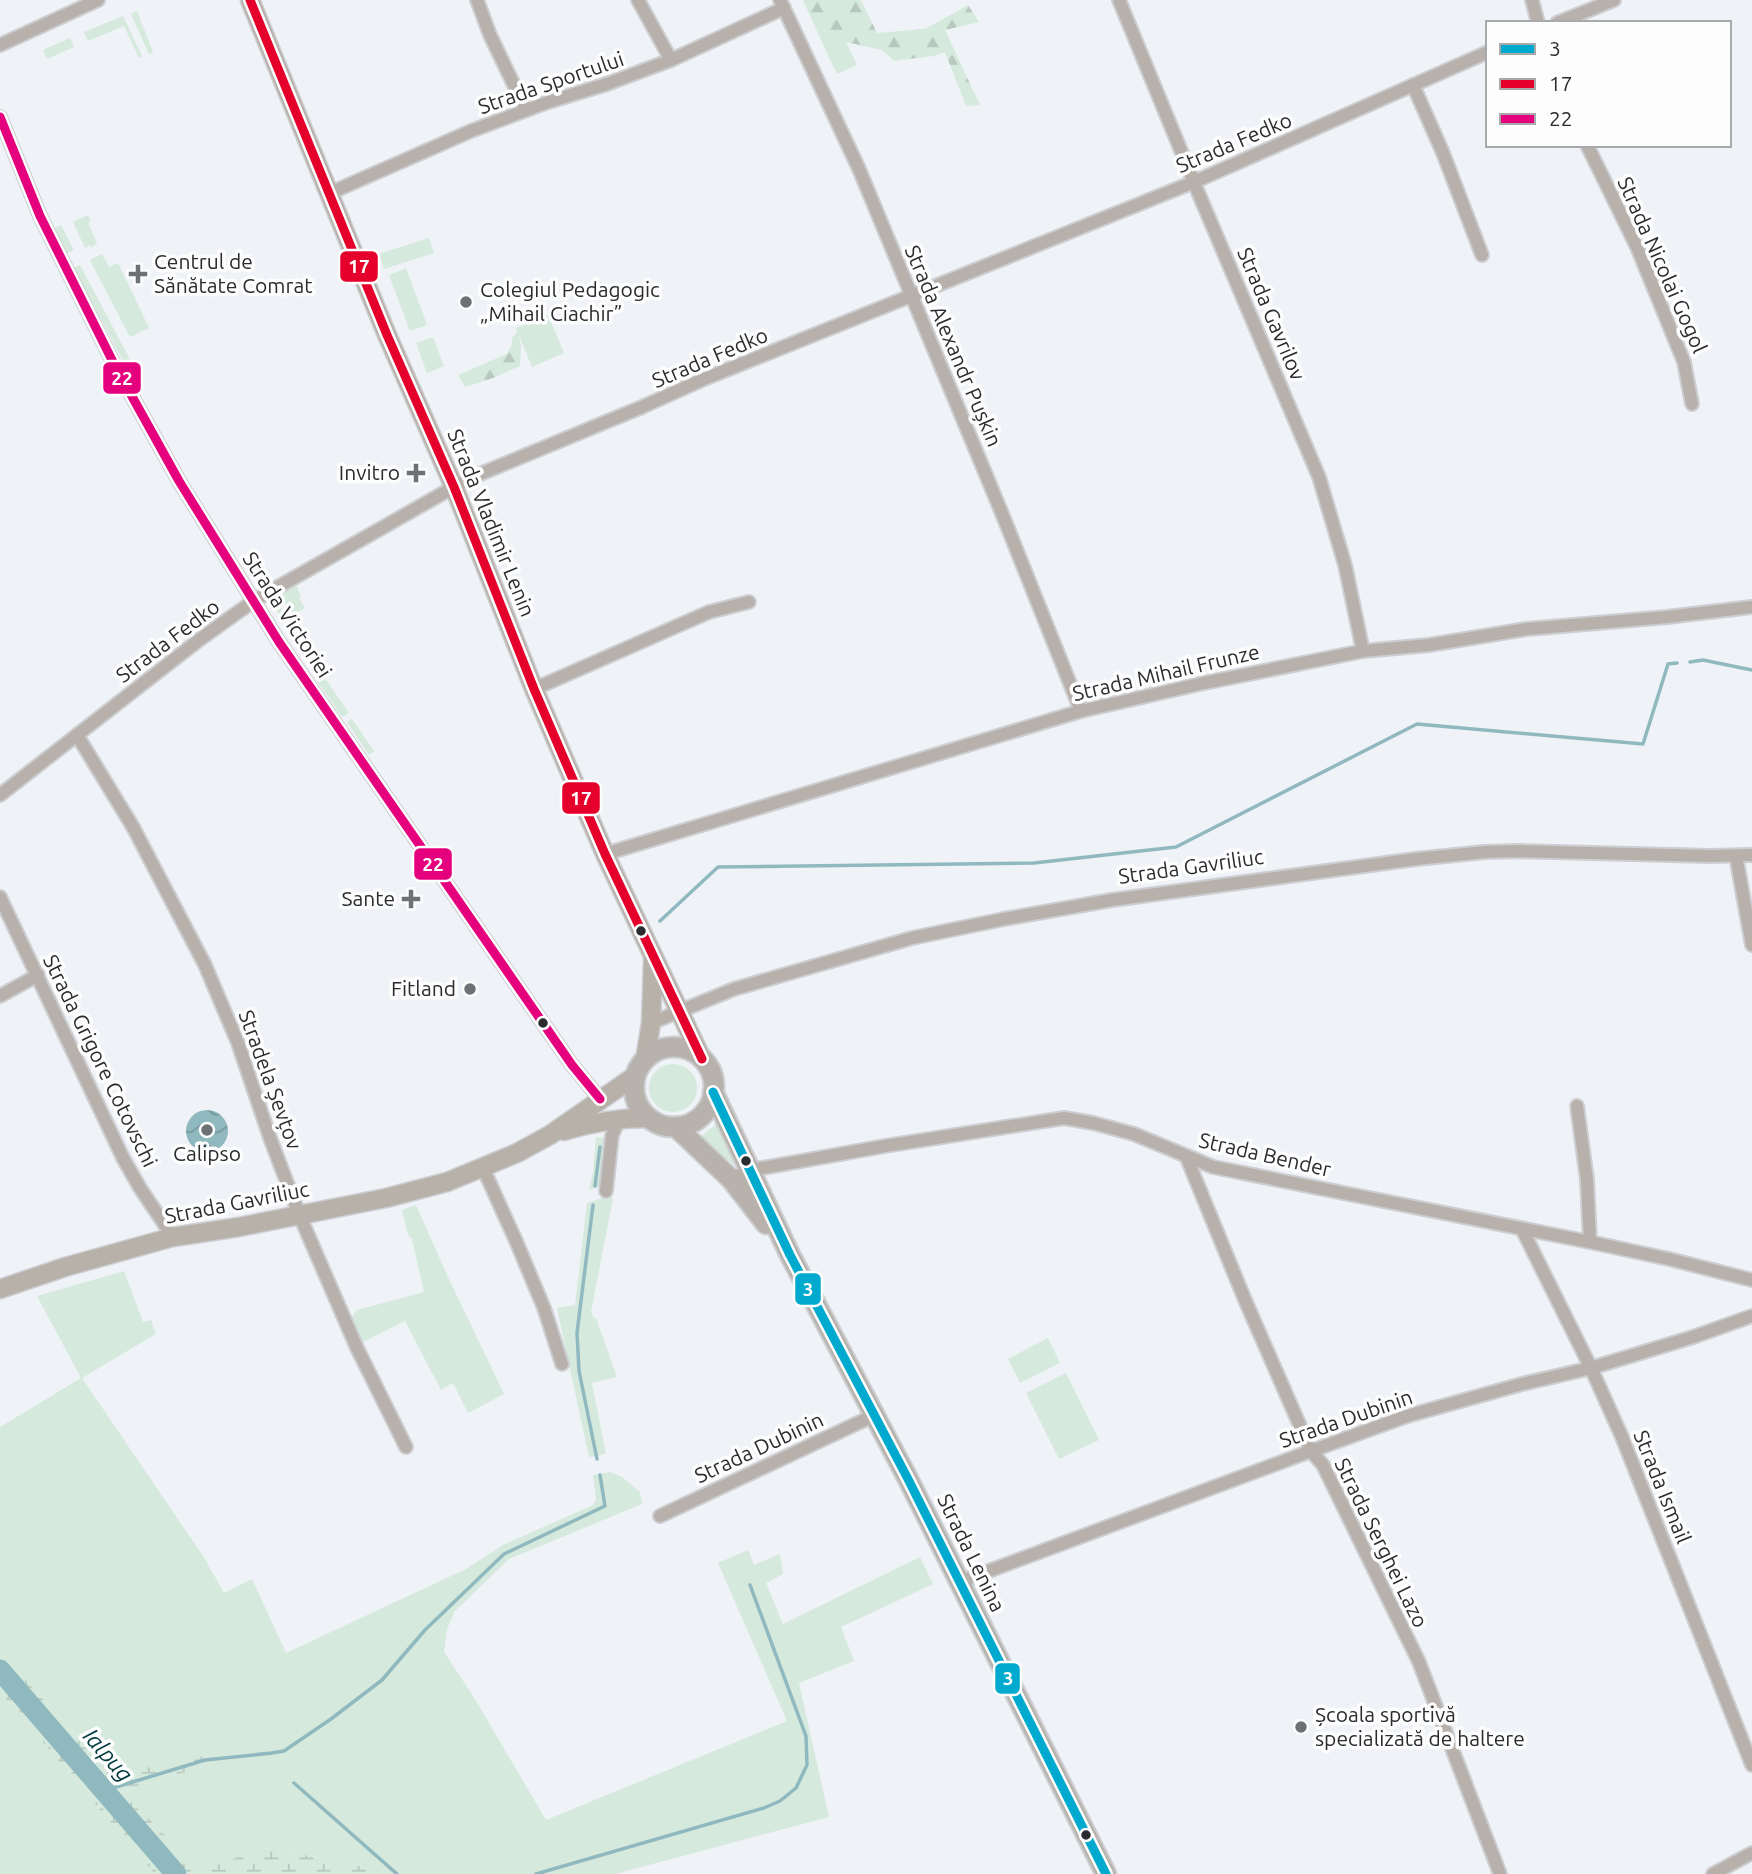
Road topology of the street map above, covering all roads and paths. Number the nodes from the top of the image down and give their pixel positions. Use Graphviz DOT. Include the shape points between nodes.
graph roads {
  1 [pos="98,0"];
  2 [pos="250,0"];
  3 [pos="477,0"];
  4 [pos="638,0"];
  5 [pos="1119,0"];
  6 [pos="1532,0"];
  7 [pos="1614,0"];
  8 [pos="782,4"];
  9 [pos="1537,21"];
  10 [pos="1562,21"];
  11 [pos="0,45"];
  12 [pos="1486,53"];
  13 [pos="671,60"];
  14 [pos="1413,85"];
  15 [pos="526,110"];
  16 [pos="0,117"];
  17 [pos="1588,147"];
  18 [pos="1194,182"];
  19 [pos="330,193"];
  20 [pos="1482,255"];
  21 [pos="911,295"];
  22 [pos="1692,404"];
  23 [pos="454,487"];
  24 [pos="255,600"];
  25 [pos="749,602"];
  26 [pos="1752,607"];
  27 [pos="1363,651"];
  28 [pos="534,689"];
  29 [pos="1081,711"];
  30 [pos="76,736"];
  31 [pos="0,795"];
  32 [pos="605,854"];
  33 [pos="1752,855"];
  34 [pos="1736,856"];
  35 [pos="0,897"];
  36 [pos="1752,945"];
  37 [pos="653,957"];
  38 [pos="38,975"];
  39 [pos="0,996"];
  40 [pos="679,1011"];
  41 [pos="651,1023"];
  42 [pos="702,1059"];
  43 [pos="640,1068"];
  44 [pos="713,1092"];
  45 [pos="600,1099"];
  46 [pos="1577,1106"];
  47 [pos="620,1118"];
  48 [pos="649,1118"];
  49 [pos="676,1127"];
  50 [pos="550,1135"];
  51 [pos="1186,1156"];
  52 [pos="483,1168"];
  53 [pos="751,1170"];
  54 [pos="730,1179"];
  55 [pos="606,1191"];
  56 [pos="299,1214"];
  57 [pos="1522,1229"];
  58 [pos="173,1237"];
  59 [pos="1590,1242"];
  60 [pos="790,1255"];
  61 [pos="1752,1280"];
  62 [pos="0,1289"];
  63 [pos="1752,1316"];
  64 [pos="562,1364"];
  65 [pos="1591,1368"];
  66 [pos="875,1415"];
  67 [pos="406,1447"];
  68 [pos="1311,1451"];
  69 [pos="660,1516"];
  70 [pos="959,1582"];
  71 [pos="1752,1765"];
  72 [pos="1752,1853"];
  73 [pos="1106,1874"];
  74 [pos="1500,1874"];
  75 [pos="1713,1874"];
  1 -- 11 [label="street"];
  2 -- 19 [label="main road, Strada Vladimir Lenin"];
  3 -- 15 [label="street"];
  4 -- 13 [label="street"];
  5 -- 18 [label="street, Strada Gavrilov"];
  6 -- 9 [label="street"];
  7 -- 10 [label="street"];
  8 -- 13 [label="street, Strada Sportului"];
  8 -- 21 [label="street, Strada Alexandr Pușkin" via="859,169"];
  12 -- 14 [label="street, Strada Fedko"];
  13 -- 15 [label="street, Strada Sportului"];
  14 -- 18 [label="street, Strada Fedko"];
  14 -- 20 [label="street"];
  15 -- 19 [label="street, Strada Sportului"];
  16 -- 24 [label="street, Strada Victoriei" via="40,216 114,364 179,481"];
  17 -- 22 [label="street, Strada Nicolai Gogol" via="1684,362"];
  18 -- 21 [label="street, Strada Fedko"];
  18 -- 27 [label="street, Strada Gavrilov" via="1319,477 1345,565"];
  19 -- 23 [label="main road, Strada Vladimir Lenin"];
  21 -- 23 [label="street, Strada Fedko"];
  21 -- 29 [label="street, Strada Alexandr Pușkin"];
  23 -- 24 [label="street, Strada Fedko"];
  23 -- 28 [label="main road, Strada Vladimir Lenin"];
  24 -- 30 [label="street, Strada Fedko"];
  24 -- 45 [label="street, Strada Victoriei" via="279,642"];
  25 -- 28 [label="street" via="709,612"];
  26 -- 27 [label="street, Strada Mihail Frunze" via="1527,628"];
  27 -- 29 [label="street, Strada Mihail Frunze"];
  28 -- 32 [label="main road, Strada Vladimir Lenin"];
  29 -- 32 [label="street, Strada Mihail Frunze"];
  30 -- 31 [label="street, Strada Fedko"];
  30 -- 56 [label="street, Stradela Șevțov" via="133,827 205,965"];
  32 -- 37 [label="main road, Strada Vladimir Lenin"];
  33 -- 34 [label="street, Strada Gavriliuc"];
  34 -- 36 [label="street"];
  34 -- 40 [label="street, Strada Gavriliuc" via="1485,852 1112,900 912,938 734,989"];
  35 -- 38 [label="street, Strada Grigore Cotovschi"];
  37 -- 40 [label="main road, Strada Vladimir Lenin"];
  37 -- 41 [label="main road"];
  38 -- 39 [label="street"];
  38 -- 58 [label="street, Strada Grigore Cotovschi" via="123,1158"];
  40 -- 41 [label="street, Strada Gavriliuc"];
  40 -- 42 [label="main road, Strada Vladimir Lenin"];
  41 -- 43 [label="main road"];
  42 -- 43 [label="main road" via="691,1051 667,1048 655,1052"];
  42 -- 44 [label="main road" via="713,1080"];
  43 -- 45 [label="main road, Strada Gavriliuc"];
  43 -- 48 [label="main road" via="636,1100"];
  44 -- 49 [label="main road" via="701,1116"];
  44 -- 53 [label="main road"];
  45 -- 50 [label="main road, Strada Gavriliuc"];
  46 -- 59 [label="street"];
  47 -- 48 [label="main road, Strada Gavriliuc"];
  47 -- 50 [label="main road, Strada Gavriliuc"];
  47 -- 55 [label="street" via="612,1135"];
  48 -- 49 [label="main road"];
  49 -- 54 [label="main road"];
  50 -- 52 [label="main road, Strada Gavriliuc"];
  51 -- 53 [label="street, Strada Bender" via="1134,1133 1064,1118"];
  51 -- 57 [label="street, Strada Bender" via="1240,1173"];
  51 -- 68 [label="street, Strada Serghei Lazo"];
  52 -- 56 [label="main road, Strada Gavriliuc" via="386,1198"];
  52 -- 64 [label="street"];
  53 -- 54 [label="street, Strada Bender"];
  53 -- 60 [label="main road"];
  54 -- 60 [label="main road"];
  56 -- 58 [label="main road, Strada Gavriliuc"];
  56 -- 67 [label="street, Stradela Șevțov"];
  57 -- 59 [label="street, Strada Bender"];
  57 -- 65 [label="street, Strada Ismail"];
  58 -- 62 [label="main road, Strada Gavriliuc"];
  59 -- 61 [label="street, Strada Bender"];
  60 -- 66 [label="main road, Strada Lenina"];
  63 -- 65 [label="street, Strada Dubinin"];
  65 -- 68 [label="street, Strada Dubinin" via="1407,1416"];
  65 -- 71 [label="street, Strada Ismail"];
  66 -- 69 [label="street, Strada Dubinin"];
  66 -- 70 [label="main road, Strada Lenina"];
  68 -- 70 [label="street, Strada Dubinin"];
  68 -- 74 [label="street, Strada Serghei Lazo" via="1323,1465 1419,1662"];
  70 -- 73 [label="main road, Strada Lenina"];
  72 -- 75 [label="street"];
}
